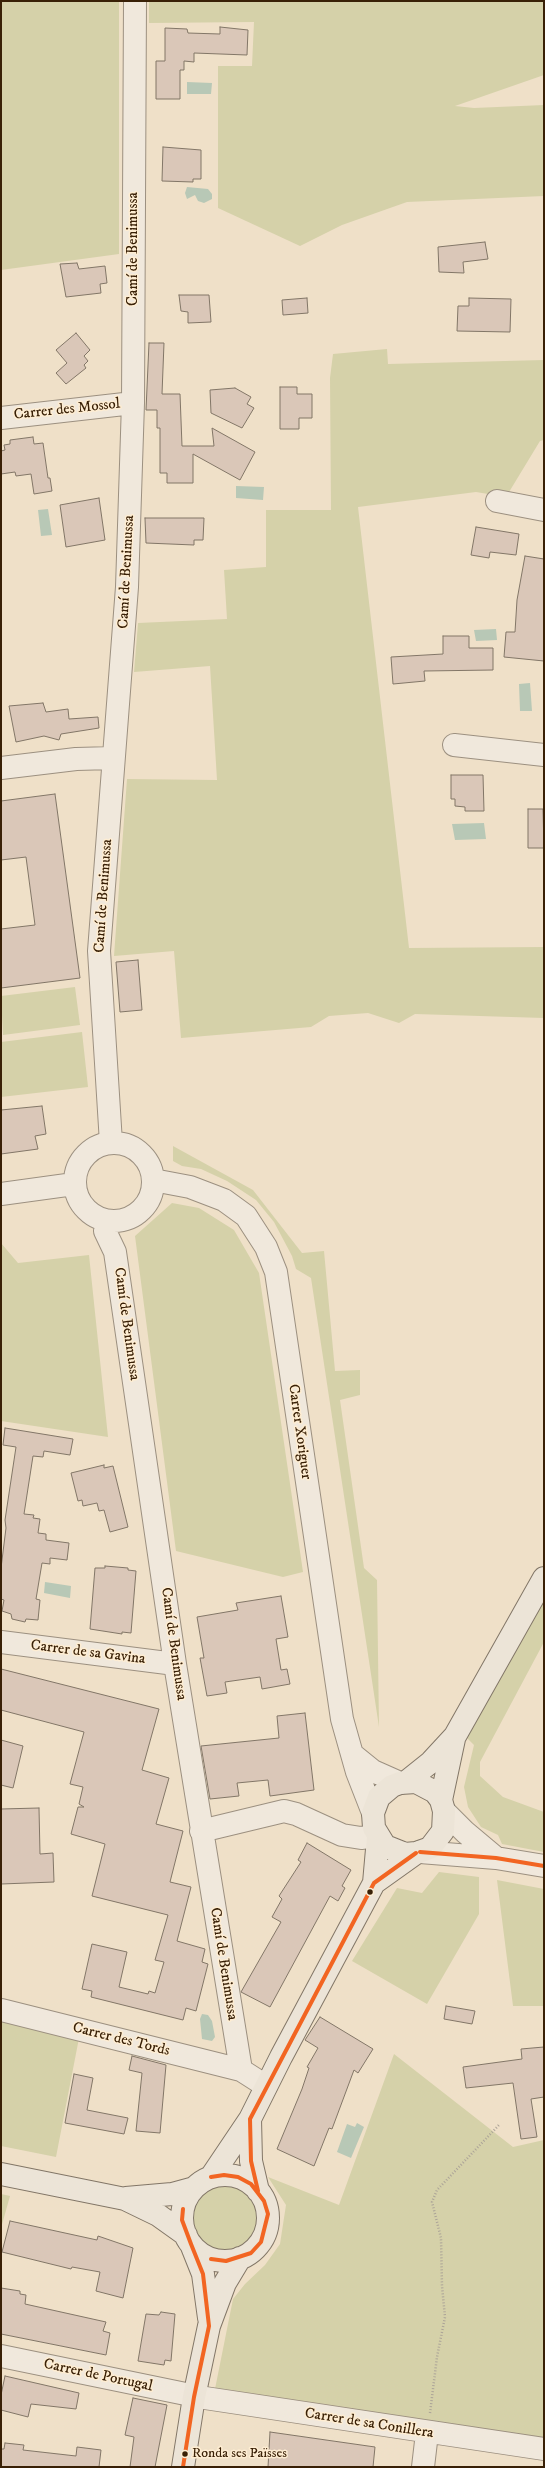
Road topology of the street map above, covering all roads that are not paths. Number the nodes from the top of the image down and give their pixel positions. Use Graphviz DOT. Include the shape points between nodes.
graph roads {
  1 [pos="135,1"];
  2 [pos="133,403"];
  3 [pos="1,418"];
  4 [pos="497,502"];
  5 [pos="544,510"];
  6 [pos="454,745"];
  7 [pos="544,755"];
  8 [pos="113,758"];
  9 [pos="1,768"];
  10 [pos="111,1143"];
  11 [pos="153,1180"];
  12 [pos="74,1184"];
  13 [pos="1,1194"];
  14 [pos="107,1221"];
  15 [pos="544,1578"];
  16 [pos="1,1642"];
  17 [pos="175,1664"];
  18 [pos="455,1736"];
  19 [pos="352,1754"];
  20 [pos="403,1782"];
  21 [pos="443,1806"];
  22 [pos="373,1813"];
  23 [pos="201,1831"];
  24 [pos="378,1837"];
  25 [pos="418,1853"];
  26 [pos="496,1858"];
  27 [pos="544,1866"];
  28 [pos="374,1883"];
  29 [pos="1,2010"];
  30 [pos="241,2070"];
  31 [pos="266,2086"];
  32 [pos="250,2118"];
  33 [pos="1,2174"];
  34 [pos="203,2183"];
  35 [pos="258,2191"];
  36 [pos="125,2198"];
  37 [pos="188,2240"];
  38 [pos="240,2258"];
  39 [pos="209,2326"];
  40 [pos="1,2356"];
  41 [pos="194,2397"];
  42 [pos="427,2433"];
  43 [pos="544,2450"];
  44 [pos="183,2467"];
  45 [pos="422,2467"];
  1 -- 2 [label="street, Camí de Benimussa"];
  2 -- 3 [label="street, Carrer des Mossol"];
  2 -- 8 [label="street, Camí de Benimussa" via="127,587"];
  4 -- 5 [label="street"];
  6 -- 7 [label="street"];
  8 -- 9 [label="street" via="76,759"];
  8 -- 10 [label="street, Camí de Benimussa" via="99,951"];
  10 -- 11 [label="street" via="131,1147 147,1160"];
  10 -- 12 [label="street" via="92,1149 78,1164"];
  11 -- 14 [label="street" via="150,1197 140,1211 125,1220"];
  11 -- 19 [label="street, Carrer Xoriguer" via="190,1187 224,1200 246,1216 266,1247 276,1272 342,1719"];
  12 -- 13 [label="street"];
  12 -- 14 [label="street" via="79,1201 91,1214"];
  14 -- 17 [label="street, Camí de Benimussa" via="104,1231 115,1252"];
  15 -- 18 [label="main road"];
  16 -- 17 [label="street, Carrer de sa Gavina"];
  17 -- 23 [label="street, Camí de Benimussa"];
  18 -- 20 [label="main road" via="431,1762"];
  18 -- 21 [label="main road"];
  19 -- 20 [label="street" via="373,1771"];
  19 -- 22 [label="street, Carrer Xoriguer"];
  20 -- 21 [label="main road" via="426,1786"];
  20 -- 22 [label="main road" via="385,1790"];
  21 -- 25 [label="main road" via="443,1831 433,1844"];
  21 -- 26 [label="street" via="465,1832"];
  22 -- 24 [label="main road"];
  23 -- 24 [label="street" via="284,1811 342,1835"];
  23 -- 30 [label="street, Camí de Benimussa"];
  24 -- 25 [label="main road" via="395,1851"];
  24 -- 28 [label="main road"];
  25 -- 26 [label="street"];
  25 -- 28 [label="main road"];
  26 -- 27 [label="street"];
  28 -- 31 [label="main road"];
  29 -- 30 [label="street, Carrer des Tords"];
  30 -- 31 [label="street, Carrer des Tords"];
  31 -- 32 [label="main road"];
  32 -- 34 [label="main road"];
  32 -- 35 [label="main road" via="251,2161"];
  33 -- 36 [label="main road"];
  34 -- 35 [label="main road" via="224,2175 238,2177"];
  34 -- 36 [label="main road" via="172,2194"];
  34 -- 37 [label="main road" via="183,2209 182,2220"];
  35 -- 38 [label="main road" via="268,2214 266,2229 260,2242 250,2253"];
  36 -- 37 [label="main road" via="158,2215"];
  37 -- 38 [label="main road" via="211,2258 226,2261"];
  37 -- 39 [label="main road" via="203,2274"];
  38 -- 39 [label="main road" via="225,2283"];
  39 -- 41 [label="main road"];
  40 -- 41 [label="street, Carrer de Portugal"];
  41 -- 42 [label="street, Carrer de sa Conillera"];
  41 -- 44 [label="main road"];
  42 -- 43 [label="street, Carrer de sa Conillera"];
  42 -- 45 [label="street"];
}
